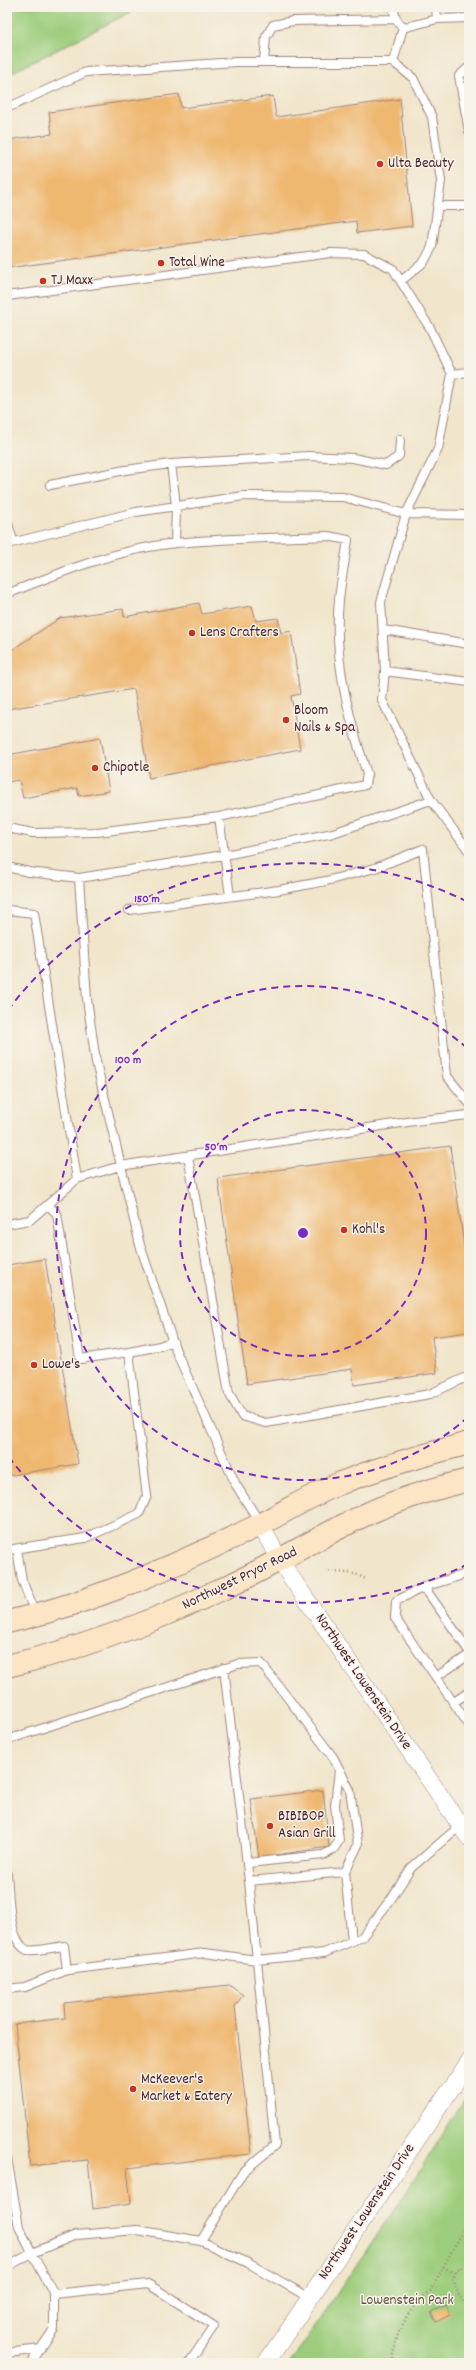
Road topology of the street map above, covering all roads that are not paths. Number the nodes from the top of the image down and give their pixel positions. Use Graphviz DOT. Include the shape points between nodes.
graph roads {
  1 [pos="393,7"];
  2 [pos="436,7"];
  3 [pos="396,18"];
  4 [pos="469,18"];
  5 [pos="437,19"];
  6 [pos="404,28"];
  7 [pos="264,62"];
  8 [pos="393,62"];
  9 [pos="469,67"];
  10 [pos="7,108"];
  11 [pos="469,131"];
  12 [pos="438,206"];
  13 [pos="469,206"];
  14 [pos="401,281"];
  15 [pos="7,296"];
  16 [pos="469,372"];
  17 [pos="452,374"];
  18 [pos="400,439"];
  19 [pos="171,464"];
  20 [pos="50,485"];
  21 [pos="176,506"];
  22 [pos="406,514"];
  23 [pos="469,515"];
  24 [pos="7,520"];
  25 [pos="10,542"];
  26 [pos="175,543"];
  27 [pos="7,594"];
  28 [pos="384,630"];
  29 [pos="469,644"];
  30 [pos="385,671"];
  31 [pos="469,682"];
  32 [pos="431,800"];
  33 [pos="219,817"];
  34 [pos="7,828"];
  35 [pos="469,851"];
  36 [pos="224,855"];
  37 [pos="7,867"];
  38 [pos="79,878"];
  39 [pos="230,896"];
  40 [pos="7,910"];
  41 [pos="129,910"];
  42 [pos="469,1104"];
  43 [pos="469,1115"];
  44 [pos="188,1156"];
  45 [pos="120,1166"];
  46 [pos="77,1179"];
  47 [pos="48,1205"];
  48 [pos="7,1224"];
  49 [pos="173,1341"];
  50 [pos="128,1352"];
  51 [pos="469,1376"];
  52 [pos="469,1443"];
  53 [pos="469,1480"];
  54 [pos="260,1524"];
  55 [pos="17,1549"];
  56 [pos="7,1550"];
  57 [pos="280,1561"];
  58 [pos="469,1573"];
  59 [pos="424,1587"];
  60 [pos="36,1616"];
  61 [pos="7,1622"];
  62 [pos="469,1651"];
  63 [pos="469,1656"];
  64 [pos="7,1666"];
  65 [pos="224,1668"];
  66 [pos="436,1677"];
  67 [pos="469,1692"];
  68 [pos="454,1702"];
  69 [pos="469,1725"];
  70 [pos="7,1740"];
  71 [pos="339,1770"];
  72 [pos="464,1821"];
  73 [pos="469,1838"];
  74 [pos="248,1863"];
  75 [pos="345,1872"];
  76 [pos="7,1874"];
  77 [pos="249,1881"];
  78 [pos="352,1941"];
  79 [pos="258,1960"];
  80 [pos="67,1970"];
  81 [pos="7,1989"];
  82 [pos="469,2062"];
  83 [pos="7,2158"];
  84 [pos="201,2241"];
  85 [pos="32,2253"];
  86 [pos="7,2267"];
  87 [pos="54,2294"];
  88 [pos="310,2298"];
  89 [pos="41,2349"];
  90 [pos="7,2353"];
  91 [pos="31,2363"];
  92 [pos="189,2363"];
  93 [pos="266,2363"];
  1 -- 3 [label="lane"];
  2 -- 5 [label="lane"];
  3 -- 6 [label="lane"];
  3 -- 7 [label="lane" via="292,21 273,25 266,37"];
  4 -- 5 [label="lane"];
  5 -- 6 [label="lane"];
  6 -- 8 [label="lane"];
  7 -- 8 [label="lane"];
  7 -- 10 [label="lane" via="86,72"];
  8 -- 12 [label="lane" via="413,78 432,117 440,181"];
  9 -- 11 [label="lane" via="459,76"];
  12 -- 13 [label="lane"];
  12 -- 14 [label="lane" via="432,247 424,262"];
  14 -- 15 [label="lane" via="393,269 364,254 331,253"];
  14 -- 17 [label="lane" via="430,328"];
  16 -- 17 [label="lane"];
  17 -- 22 [label="lane" via="438,449"];
  18 -- 19 [label="lane" via="399,456 386,465 353,458 308,456"];
  19 -- 20 [label="lane"];
  19 -- 21 [label="lane"];
  21 -- 22 [label="lane" via="244,496 343,497"];
  21 -- 25 [label="lane" via="136,512"];
  21 -- 26 [label="lane"];
  22 -- 23 [label="lane"];
  22 -- 28 [label="lane" via="381,602"];
  24 -- 25 [label="lane"];
  26 -- 27 [label="lane" via="117,555 55,574"];
  26 -- 33 [label="lane" via="328,536 348,540 339,601 340,653 347,708 367,774 365,785"];
  28 -- 29 [label="lane"];
  28 -- 30 [label="lane"];
  30 -- 31 [label="lane"];
  30 -- 32 [label="lane" via="382,700"];
  32 -- 35 [label="lane"];
  32 -- 36 [label="lane" via="333,833"];
  33 -- 34 [label="lane" via="97,832 33,833"];
  33 -- 36 [label="lane"];
  36 -- 38 [label="lane"];
  36 -- 39 [label="lane"];
  37 -- 38 [label="lane"];
  38 -- 45 [label="lane" via="87,999 96,1062"];
  39 -- 41 [label="lane"];
  39 -- 42 [label="lane" via="326,881 375,868 423,849 447,1076"];
  40 -- 46 [label="lane" via="34,913"];
  43 -- 44 [label="lane" via="414,1121"];
  44 -- 45 [label="lane"];
  44 -- 51 [label="lane" via="229,1393 242,1416 266,1423 430,1394"];
  45 -- 46 [label="lane"];
  45 -- 49 [label="lane" via="140,1245"];
  46 -- 47 [label="lane"];
  47 -- 48 [label="lane" via="30,1220"];
  47 -- 50 [label="lane" via="57,1214 80,1359"];
  49 -- 50 [label="lane"];
  49 -- 54 [label="lane" via="236,1485"];
  50 -- 55 [label="lane" via="147,1496 139,1514 111,1529 85,1538"];
  52 -- 54 [label="main road" via="408,1460 336,1485"];
  53 -- 57 [label="main road, Northwest Pryor Road" via="444,1486 369,1513"];
  54 -- 57 [label="street, Northwest Lowenstein Drive"];
  54 -- 60 [label="main road" via="130,1585"];
  55 -- 56 [label="lane"];
  55 -- 60 [label="lane" via="22,1580"];
  57 -- 64 [label="main road, Northwest Pryor Road" via="136,1627 38,1659"];
  57 -- 72 [label="street, Northwest Lowenstein Drive"];
  58 -- 59 [label="lane"];
  59 -- 62 [label="lane"];
  59 -- 66 [label="lane" via="396,1602 395,1618"];
  60 -- 61 [label="main road"];
  63 -- 66 [label="lane"];
  65 -- 70 [label="lane"];
  65 -- 71 [label="lane" via="238,1664 261,1663 333,1757"];
  65 -- 74 [label="lane"];
  66 -- 68 [label="lane"];
  67 -- 68 [label="lane"];
  68 -- 69 [label="lane"];
  71 -- 74 [label="lane" via="335,1805 339,1841 333,1850 323,1855"];
  71 -- 75 [label="lane" via="350,1790 358,1845"];
  72 -- 73 [label="street, Northwest Lowenstein Drive"];
  72 -- 78 [label="lane" via="411,1868 362,1937"];
  74 -- 77 [label="lane"];
  75 -- 77 [label="lane"];
  75 -- 78 [label="lane"];
  76 -- 80 [label="lane" via="14,1935 19,1944 28,1950 64,1946"];
  77 -- 79 [label="lane"];
  78 -- 79 [label="lane" via="324,1953"];
  79 -- 80 [label="lane" via="205,1953"];
  79 -- 84 [label="lane" via="275,2145 243,2172"];
  80 -- 81 [label="lane" via="25,1987"];
  82 -- 88 [label="street, Northwest Lowenstein Drive"];
  83 -- 85 [label="lane" via="19,2227"];
  84 -- 85 [label="lane" via="129,2231 76,2235"];
  84 -- 88 [label="lane" via="248,2263"];
  85 -- 86 [label="lane"];
  85 -- 87 [label="lane"];
  87 -- 89 [label="lane" via="54,2329"];
  87 -- 92 [label="lane" via="148,2284 214,2326"];
  88 -- 93 [label="street, Northwest Lowenstein Drive"];
  89 -- 90 [label="lane"];
  89 -- 91 [label="lane"];
}
